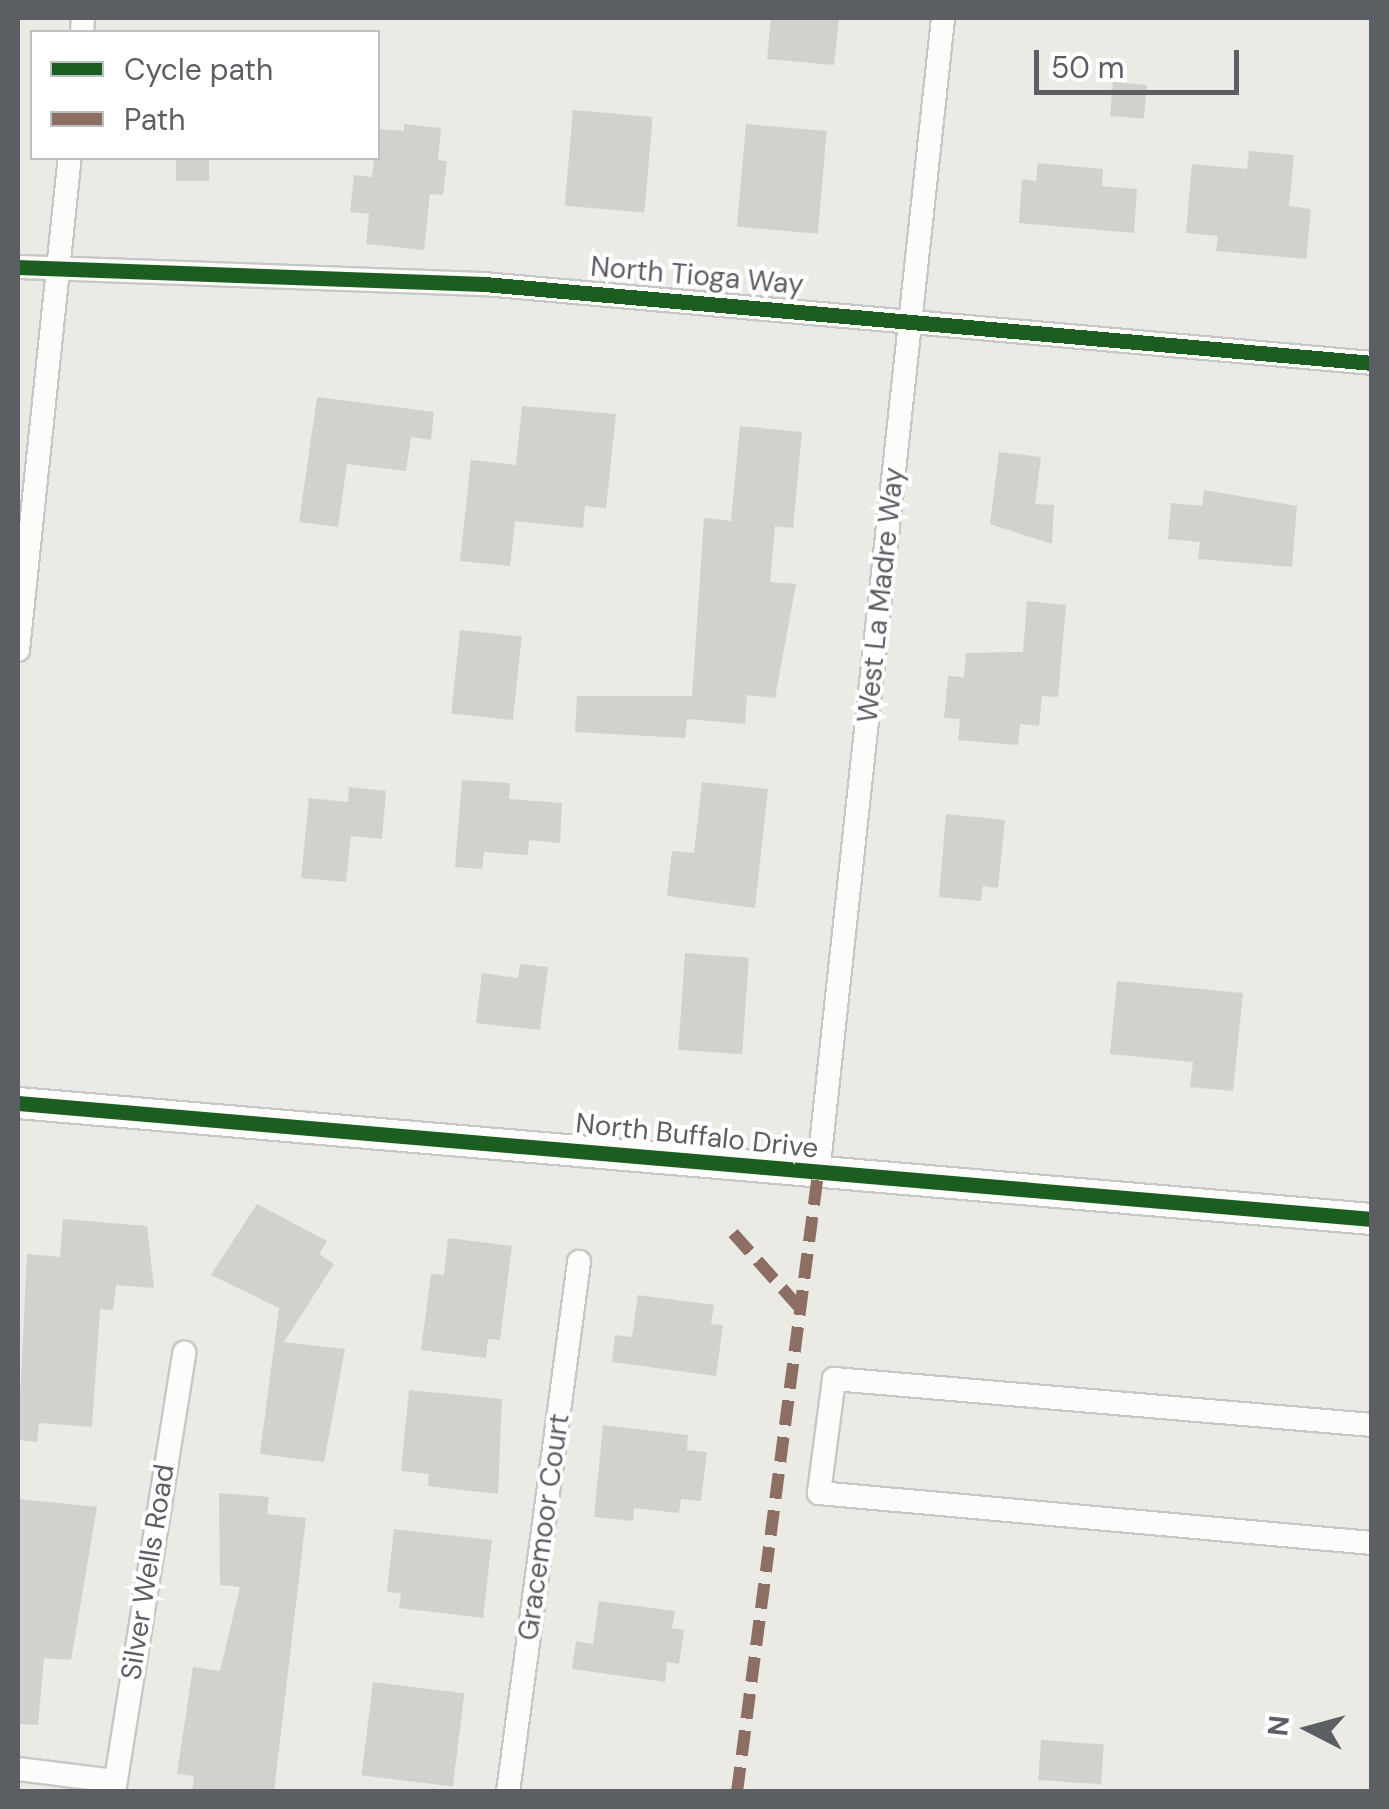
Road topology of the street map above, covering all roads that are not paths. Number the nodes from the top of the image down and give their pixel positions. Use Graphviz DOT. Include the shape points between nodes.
graph roads {
  1 [pos="943,18"];
  2 [pos="70,160"];
  3 [pos="18,267"];
  4 [pos="58,271"];
  5 [pos="910,319"];
  6 [pos="1372,363"];
  7 [pos="18,650"];
  8 [pos="18,1103"];
  9 [pos="818,1173"];
  10 [pos="1372,1219"];
  11 [pos="579,1262"];
  12 [pos="184,1353"];
  13 [pos="1372,1425"];
  14 [pos="1372,1544"];
  15 [pos="18,1768"];
  16 [pos="114,1786"];
  17 [pos="508,1792"];
  1 -- 5 [label="street, West La Madre Way"];
  2 -- 4 [label="street"];
  3 -- 4 [label="street, North Tioga Way"];
  4 -- 5 [label="street, North Tioga Way" via="484,284"];
  4 -- 7 [label="street"];
  5 -- 6 [label="street, North Tioga Way"];
  5 -- 9 [label="street, West La Madre Way"];
  8 -- 9 [label="street, North Buffalo Drive"];
  9 -- 10 [label="street, North Buffalo Drive"];
  11 -- 17 [label="street, Gracemoor Court"];
  12 -- 16 [label="street, Silver Wells Road"];
  13 -- 14 [label="street" via="834,1379 820,1494"];
  15 -- 16 [label="street"];
}
